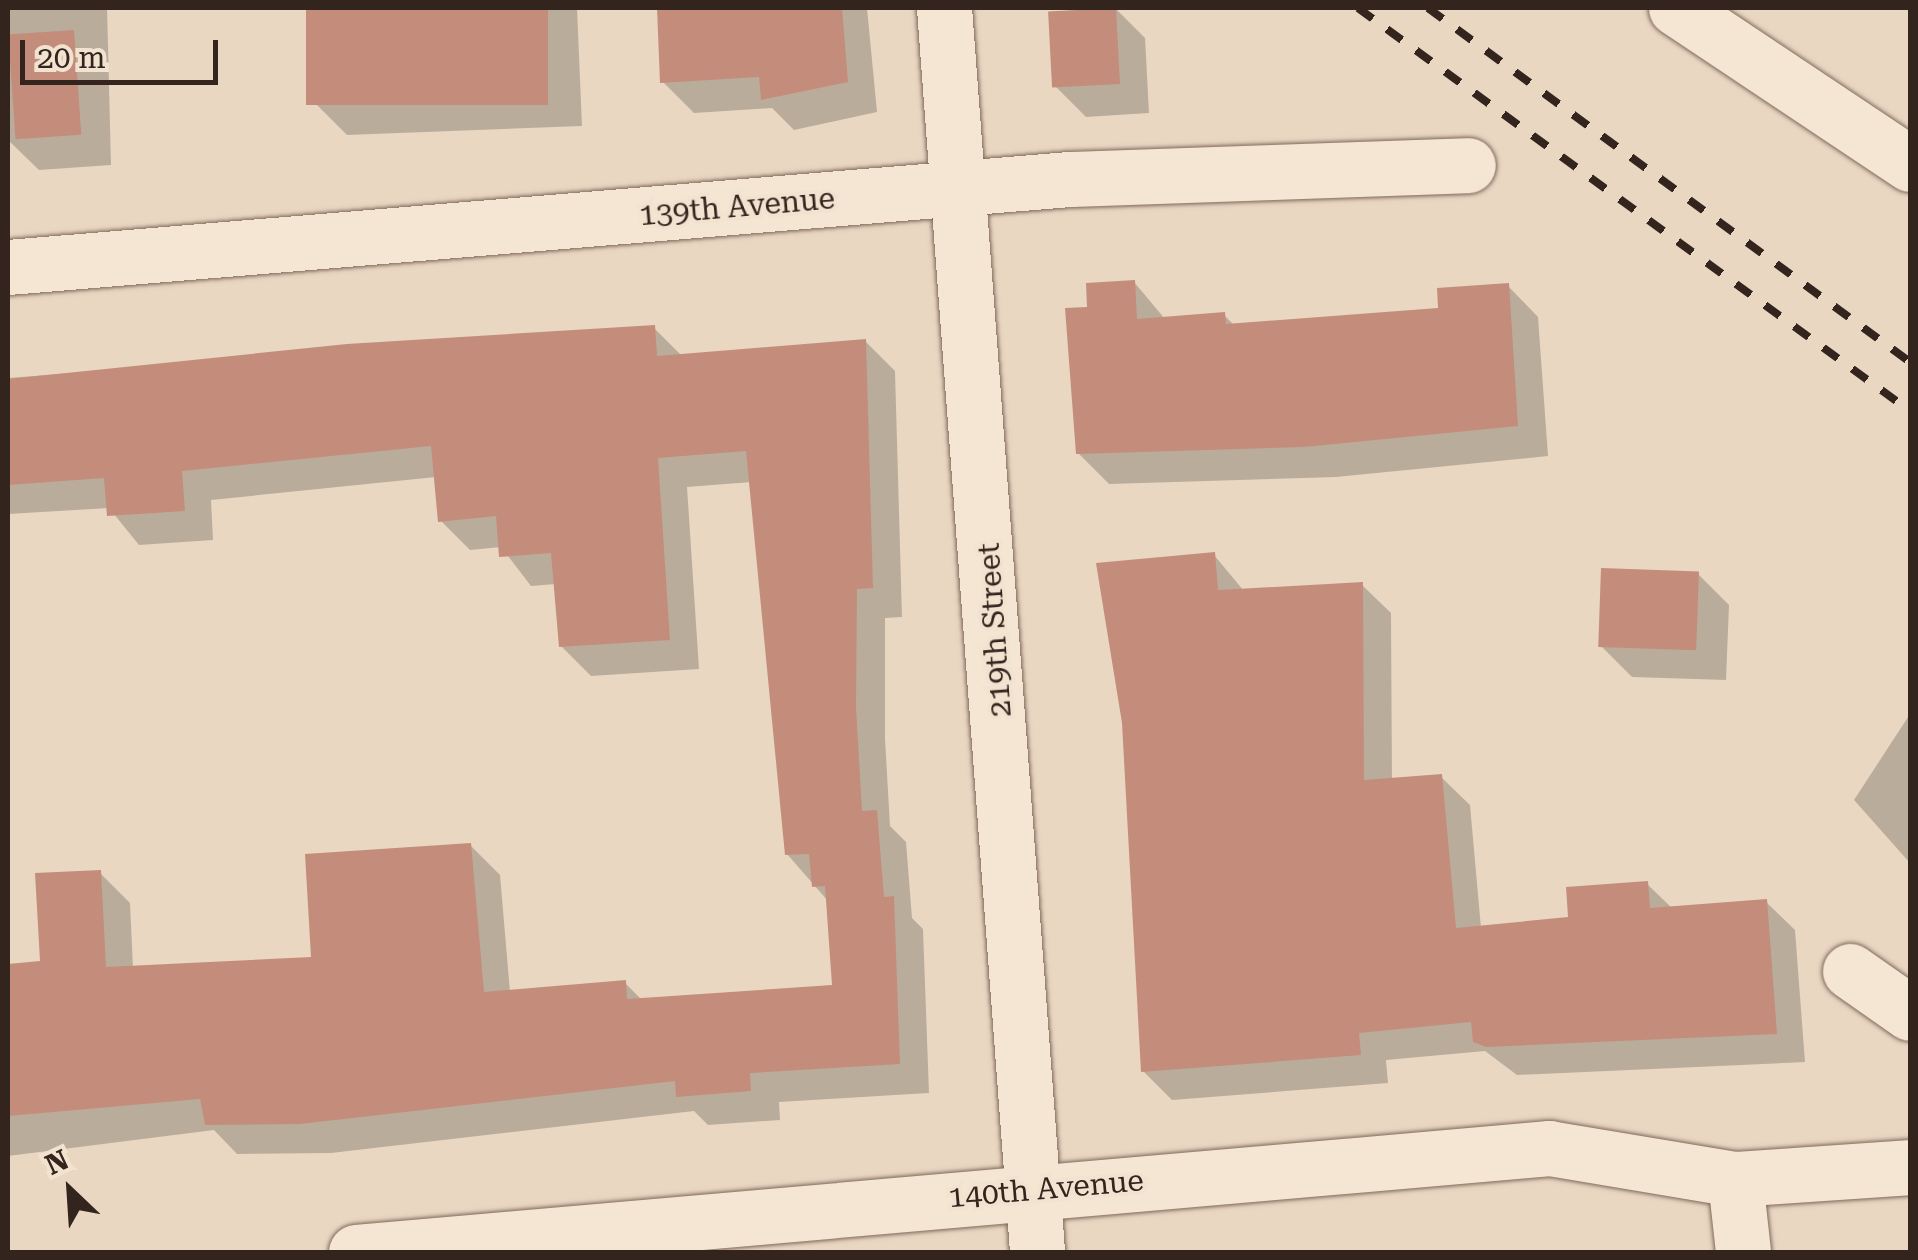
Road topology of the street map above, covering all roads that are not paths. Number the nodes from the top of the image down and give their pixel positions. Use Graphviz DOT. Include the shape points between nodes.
graph roads {
  1 [pos="944,8"];
  2 [pos="1676,8"];
  3 [pos="1901,148"];
  4 [pos="1468,165"];
  5 [pos="964,189"];
  6 [pos="8,267"];
  7 [pos="1850,971"];
  8 [pos="1910,1012"];
  9 [pos="1910,1167"];
  10 [pos="1735,1179"];
  11 [pos="1033,1189"];
  12 [pos="356,1252"];
  13 [pos="1037,1252"];
  14 [pos="1743,1252"];
  1 -- 5 [label="street, 219th Street"];
  2 -- 3 [label="street"];
  4 -- 5 [label="street, 139th Avenue"];
  5 -- 6 [label="street, 139th Avenue"];
  5 -- 11 [label="street, 219th Street"];
  7 -- 8 [label="street"];
  9 -- 10 [label="street, 140th Avenue"];
  10 -- 11 [label="street, 140th Avenue" via="1549,1148"];
  10 -- 14 [label="street"];
  11 -- 12 [label="street, 140th Avenue"];
  11 -- 13 [label="street, 219th Street"];
}
